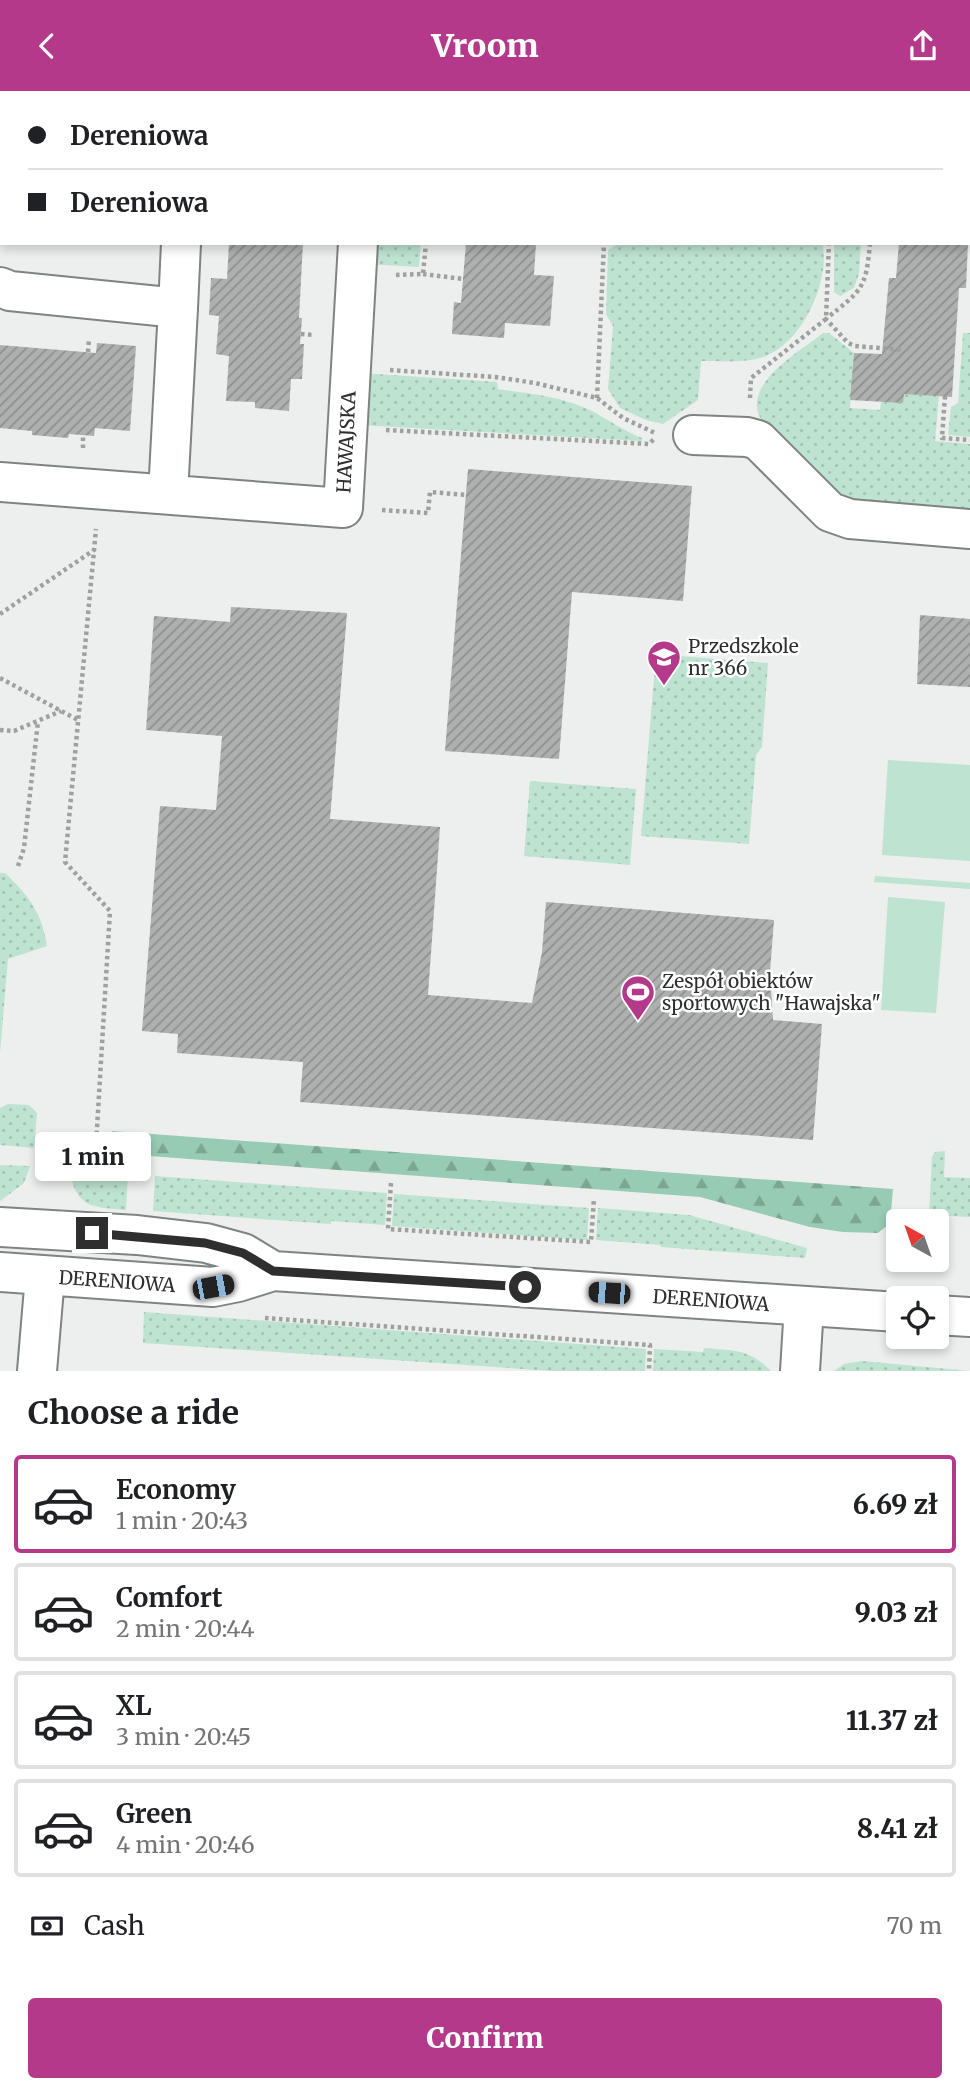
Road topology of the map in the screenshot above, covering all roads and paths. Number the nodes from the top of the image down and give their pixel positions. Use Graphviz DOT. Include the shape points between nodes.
graph roads {
  1 [pos="181,245"];
  2 [pos="358,245"];
  3 [pos="426,245"];
  4 [pos="604,245"];
  5 [pos="829,245"];
  6 [pos="870,245"];
  7 [pos="423,274"];
  8 [pos="404,275"];
  9 [pos="463,279"];
  10 [pos="0,287"];
  11 [pos="178,308"];
  12 [pos="826,319"];
  13 [pos="903,351"];
  14 [pos="350,367"];
  15 [pos="945,396"];
  16 [pos="597,398"];
  17 [pos="346,427"];
  18 [pos="693,435"];
  19 [pos="747,437"];
  20 [pos="970,440"];
  21 [pos="0,482"];
  22 [pos="99,490"];
  23 [pos="168,494"];
  24 [pos="466,495"];
  25 [pos="343,508"];
  26 [pos="970,529"];
  27 [pos="94,549"];
  28 [pos="0,614"];
  29 [pos="0,678"];
  30 [pos="61,711"];
  31 [pos="78,720"];
  32 [pos="38,721"];
  33 [pos="0,730"];
  34 [pos="18,866"];
  35 [pos="94,1161"];
  36 [pos="391,1184"];
  37 [pos="594,1198"];
  38 [pos="0,1227"];
  39 [pos="273,1271"];
  40 [pos="0,1272"];
  41 [pos="45,1276"];
  42 [pos="804,1306"];
  43 [pos="886,1311"];
  44 [pos="949,1316"];
  45 [pos="255,1317"];
  46 [pos="970,1317"];
  47 [pos="37,1371"];
  48 [pos="649,1371"];
  49 [pos="800,1371"];
  1 -- 11 [label="street"];
  2 -- 14 [label="street, HAWAJSKA"];
  3 -- 7 [label="path"];
  4 -- 16 [label="path"];
  5 -- 12 [label="path"];
  6 -- 12 [label="path" via="860,291"];
  7 -- 8 [label="path"];
  7 -- 9 [label="path"];
  10 -- 11 [label="street"];
  11 -- 23 [label="street"];
  12 -- 13 [label="path" via="855,346"];
  12 -- 19 [label="path" via="751,378"];
  14 -- 16 [label="path" via="495,377"];
  14 -- 17 [label="street, HAWAJSKA"];
  15 -- 20 [label="path" via="942,438"];
  16 -- 17 [label="path" via="623,418 659,435 649,444"];
  17 -- 25 [label="street, HAWAJSKA"];
  18 -- 19 [label="street"];
  19 -- 26 [label="street" via="768,448 830,512 850,519"];
  21 -- 22 [label="street, HAWAJSKA"];
  22 -- 23 [label="street, HAWAJSKA"];
  22 -- 27 [label="path"];
  23 -- 25 [label="street, HAWAJSKA"];
  24 -- 25 [label="path" via="430,492 428,513"];
  27 -- 28 [label="path"];
  27 -- 31 [label="path"];
  29 -- 30 [label="path"];
  30 -- 31 [label="path"];
  30 -- 32 [label="path"];
  31 -- 35 [label="path" via="65,862 110,911"];
  32 -- 33 [label="path" via="14,731"];
  32 -- 34 [label="path"];
  36 -- 37 [label="path" via="388,1229 591,1242"];
  38 -- 39 [label="street, DERENIOWA" via="205,1243 243,1253"];
  39 -- 41 [label="street, DERENIOWA" via="213,1287"];
  39 -- 42 [label="street, DERENIOWA"];
  40 -- 41 [label="street, DERENIOWA"];
  41 -- 47 [label="street"];
  42 -- 43 [label="street, DERENIOWA"];
  42 -- 49 [label="street"];
  44 -- 46 [label="street"];
  45 -- 48 [label="path" via="650,1345"];
}
